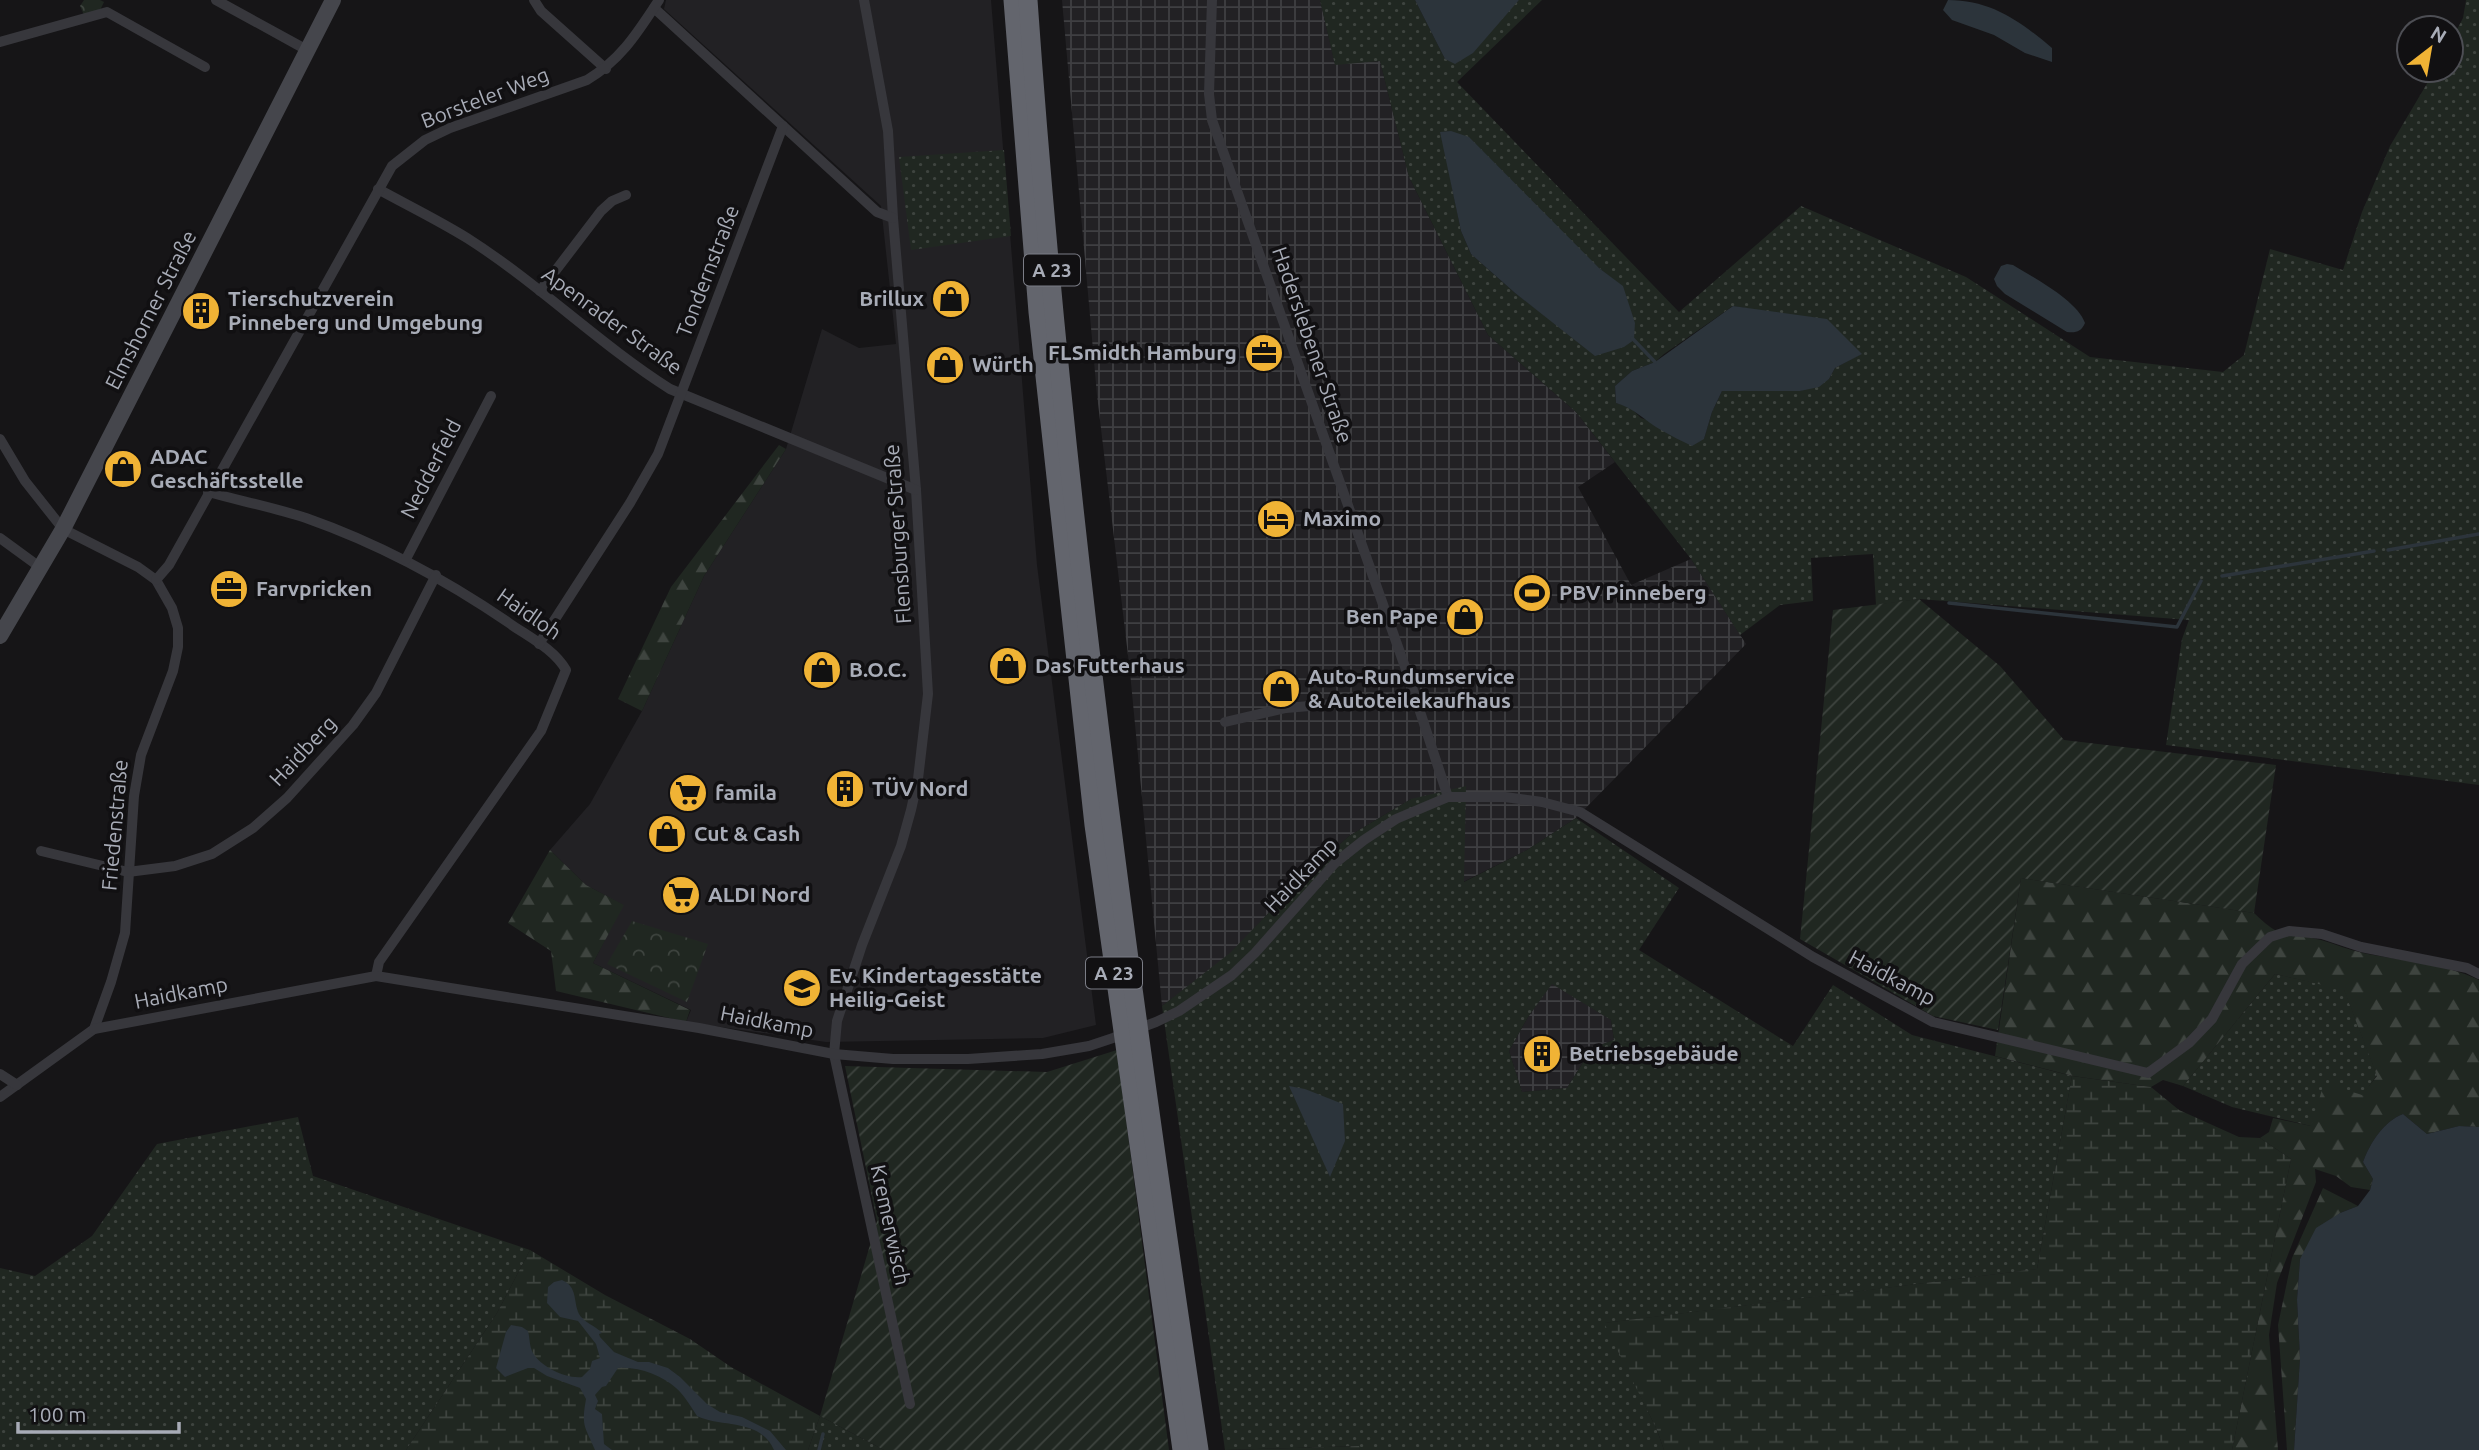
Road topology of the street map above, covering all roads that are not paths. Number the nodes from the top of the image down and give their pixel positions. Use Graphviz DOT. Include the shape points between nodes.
graph roads {
  1 [pos="216,0"];
  2 [pos="332,0"];
  3 [pos="534,0"];
  4 [pos="864,0"];
  5 [pos="1013,0"];
  6 [pos="1030,0"];
  7 [pos="1212,0"];
  8 [pos="657,4"];
  9 [pos="0,42"];
  10 [pos="307,50"];
  11 [pos="205,67"];
  12 [pos="606,69"];
  13 [pos="783,126"];
  14 [pos="378,189"];
  15 [pos="626,195"];
  16 [pos="893,218"];
  17 [pos="540,291"];
  18 [pos="682,394"];
  19 [pos="491,396"];
  20 [pos="0,439"];
  21 [pos="916,490"];
  22 [pos="208,492"];
  23 [pos="63,529"];
  24 [pos="0,538"];
  25 [pos="406,559"];
  26 [pos="41,568"];
  27 [pos="436,575"];
  28 [pos="156,580"];
  29 [pos="0,636"];
  30 [pos="539,644"];
  31 [pos="1416,697"];
  32 [pos="1226,722"];
  33 [pos="1448,797"];
  34 [pos="41,851"];
  35 [pos="128,872"];
  36 [pos="2479,974"];
  37 [pos="376,976"];
  38 [pos="94,1029"];
  39 [pos="834,1054"];
  40 [pos="0,1074"];
  41 [pos="17,1085"];
  42 [pos="0,1097"];
  43 [pos="910,1404"];
  44 [pos="1182,1450"];
  45 [pos="1199,1450"];
  1 -- 10 [label="street"];
  2 -- 10 [label="main road, Elmshorner Straße"];
  3 -- 12 [label="street"];
  4 -- 16 [label="street, Flensburger Straße" via="888,131"];
  5 -- 44 [label="highway, A 23" via="1040,326 1094,825"];
  6 -- 45 [label="highway, A 23" via="1072,483 1110,817"];
  7 -- 31 [label="street, Haderslebener Straße" via="1212,120"];
  8 -- 12 [label="street, Borsteler Weg" via="621,56"];
  8 -- 13 [label="street"];
  9 -- 11 [label="street" via="107,12"];
  10 -- 23 [label="main road, Elmshorner Straße"];
  12 -- 14 [label="street, Borsteler Weg" via="425,140 392,166"];
  13 -- 16 [label="street" via="877,212"];
  13 -- 18 [label="street, Tondernstraße"];
  14 -- 17 [label="street, Apenrader Straße" via="468,239"];
  14 -- 22 [label="street, Borsteler Weg"];
  15 -- 17 [label="street" via="601,211"];
  16 -- 21 [label="street, Flensburger Straße"];
  17 -- 18 [label="street, Apenrader Straße" via="642,371"];
  18 -- 21 [label="street, Apenrader Straße"];
  18 -- 30 [label="street, Tondernstraße" via="658,454 630,503"];
  19 -- 25 [label="street, Nedderfeld"];
  20 -- 23 [label="street" via="25,481"];
  21 -- 39 [label="street, Flensburger Straße" via="928,691 920,769 901,846 837,1021"];
  22 -- 25 [label="street, Haidloh" via="303,517"];
  22 -- 28 [label="street, Borsteler Weg" via="169,565"];
  23 -- 26 [label="main road, Elmshorner Straße"];
  23 -- 28 [label="street, Friedenstraße"];
  24 -- 26 [label="street"];
  25 -- 27 [label="street, Haidloh"];
  26 -- 29 [label="main road, Elmshorner Straße"];
  27 -- 30 [label="street, Haidloh"];
  27 -- 35 [label="street, Haidberg" via="376,693 287,798 253,828 212,854 175,866"];
  28 -- 35 [label="street, Friedenstraße" via="172,608 178,647 141,755"];
  30 -- 37 [label="street, Haidloh" via="566,670 541,730 379,962"];
  31 -- 32 [label="street" via="1286,708"];
  31 -- 33 [label="street, Haderslebener Straße"];
  33 -- 36 [label="street, Haidkamp" via="1505,797 1580,812 1812,957 1933,1022 2148,1073 2189,1043 2212,1019 2242,964 2270,937 2289,931 2322,934"];
  33 -- 39 [label="street, Haidkamp" via="1396,819 1364,840 1335,863 1232,975 1146,1027 1089,1046 1042,1054 968,1059"];
  34 -- 35 [label="street"];
  35 -- 38 [label="street, Friedenstraße" via="125,933"];
  37 -- 38 [label="street, Haidkamp"];
  37 -- 39 [label="street, Haidkamp"];
  38 -- 41 [label="street"];
  39 -- 43 [label="street, Kremerwisch"];
  40 -- 41 [label="street"];
  41 -- 42 [label="street"];
}
